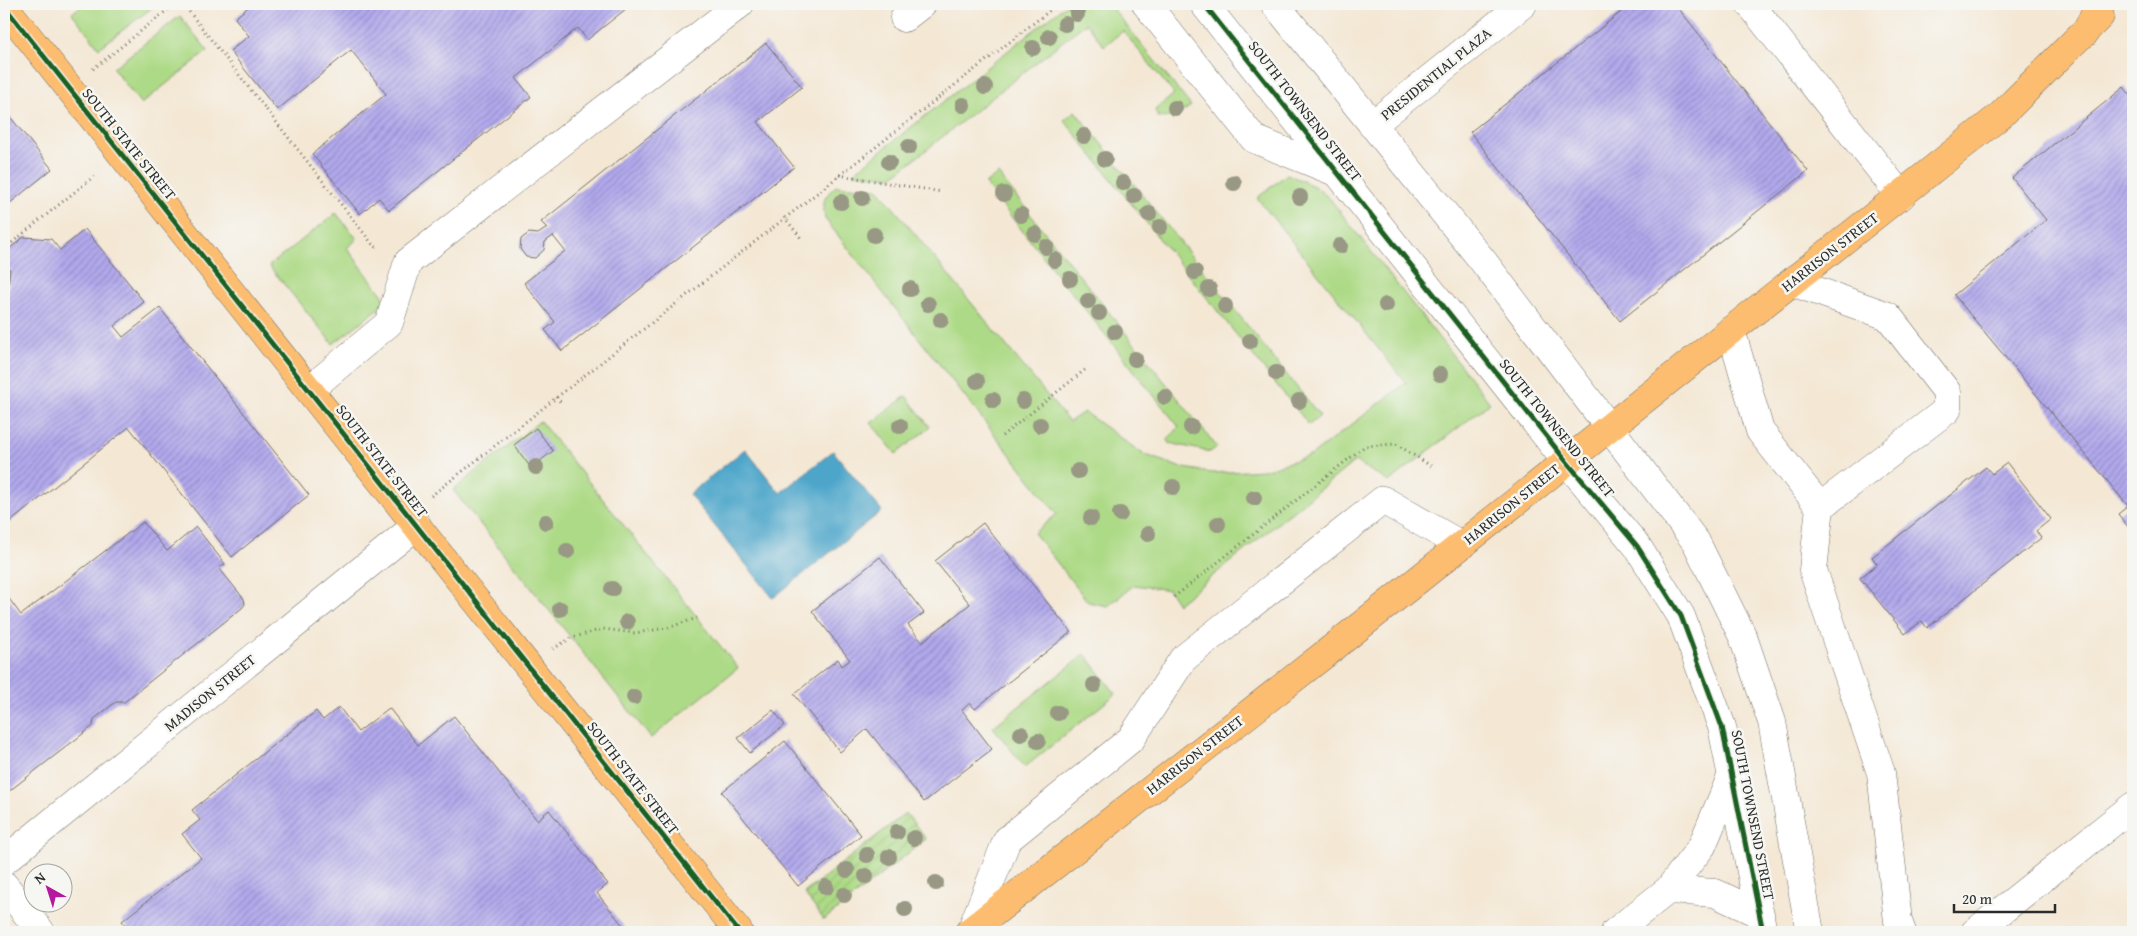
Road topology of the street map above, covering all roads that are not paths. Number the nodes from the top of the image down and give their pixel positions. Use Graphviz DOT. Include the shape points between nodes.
graph roads {
  1 [pos="740,4"];
  2 [pos="1146,4"];
  3 [pos="1204,4"];
  4 [pos="1275,4"];
  5 [pos="1293,4"];
  6 [pos="1523,4"];
  7 [pos="1750,4"];
  8 [pos="2101,4"];
  9 [pos="2111,4"];
  10 [pos="4,6"];
  11 [pos="1299,34"];
  12 [pos="2084,34"];
  13 [pos="1372,125"];
  14 [pos="1339,174"];
  15 [pos="1901,196"];
  16 [pos="1792,282"];
  17 [pos="1731,330"];
  18 [pos="309,390"];
  19 [pos="1609,426"];
  20 [pos="1566,461"];
  21 [pos="1820,508"];
  22 [pos="412,520"];
  23 [pos="1461,545"];
  24 [pos="1732,775"];
  25 [pos="2133,806"];
  26 [pos="4,861"];
  27 [pos="4,885"];
  28 [pos="1668,890"];
  29 [pos="1761,923"];
  30 [pos="42,932"];
  31 [pos="739,932"];
  32 [pos="970,932"];
  33 [pos="1615,932"];
  34 [pos="1810,932"];
  35 [pos="1902,932"];
  36 [pos="1975,932"];
  1 -- 18 [label="street" via="408,262 389,323"];
  2 -- 14 [label="street" via="1254,138"];
  3 -- 14 [label="street, SOUTH TOWNSEND STREET"];
  4 -- 11 [label="street"];
  5 -- 11 [label="street"];
  6 -- 13 [label="street, PRESIDENTIAL PLAZA"];
  7 -- 15 [label="street"];
  8 -- 12 [label="main road"];
  9 -- 12 [label="main road, HARRISON STREET"];
  10 -- 18 [label="main road, SOUTH STATE STREET"];
  11 -- 13 [label="street"];
  12 -- 15 [label="main road, HARRISON STREET" via="2001,115"];
  13 -- 19 [label="street" via="1483,261"];
  14 -- 20 [label="street, SOUTH TOWNSEND STREET"];
  15 -- 16 [label="main road, HARRISON STREET"];
  16 -- 17 [label="main road, HARRISON STREET"];
  16 -- 21 [label="street" via="1888,316 1948,392 1947,410"];
  17 -- 19 [label="main road, HARRISON STREET"];
  17 -- 21 [label="street" via="1760,431"];
  18 -- 22 [label="main road, SOUTH STATE STREET"];
  19 -- 20 [label="main road, HARRISON STREET"];
  19 -- 34 [label="street" via="1696,542 1743,637 1772,722"];
  20 -- 23 [label="main road, HARRISON STREET"];
  20 -- 24 [label="street, SOUTH TOWNSEND STREET" via="1637,546 1681,616 1722,727"];
  21 -- 35 [label="street" via="1813,570 1881,773 1898,921"];
  22 -- 26 [label="street, MADISON STREET"];
  22 -- 31 [label="main road, SOUTH STATE STREET"];
  23 -- 32 [label="main road, HARRISON STREET"];
  23 -- 32 [label="street" via="1383,500 1182,659 1131,739 1007,840"];
  24 -- 28 [label="street" via="1702,846"];
  24 -- 29 [label="street, SOUTH TOWNSEND STREET"];
  25 -- 36 [label="street"];
  27 -- 30 [label="street"];
  28 -- 29 [label="street" via="1715,893"];
  28 -- 33 [label="street"];
}
